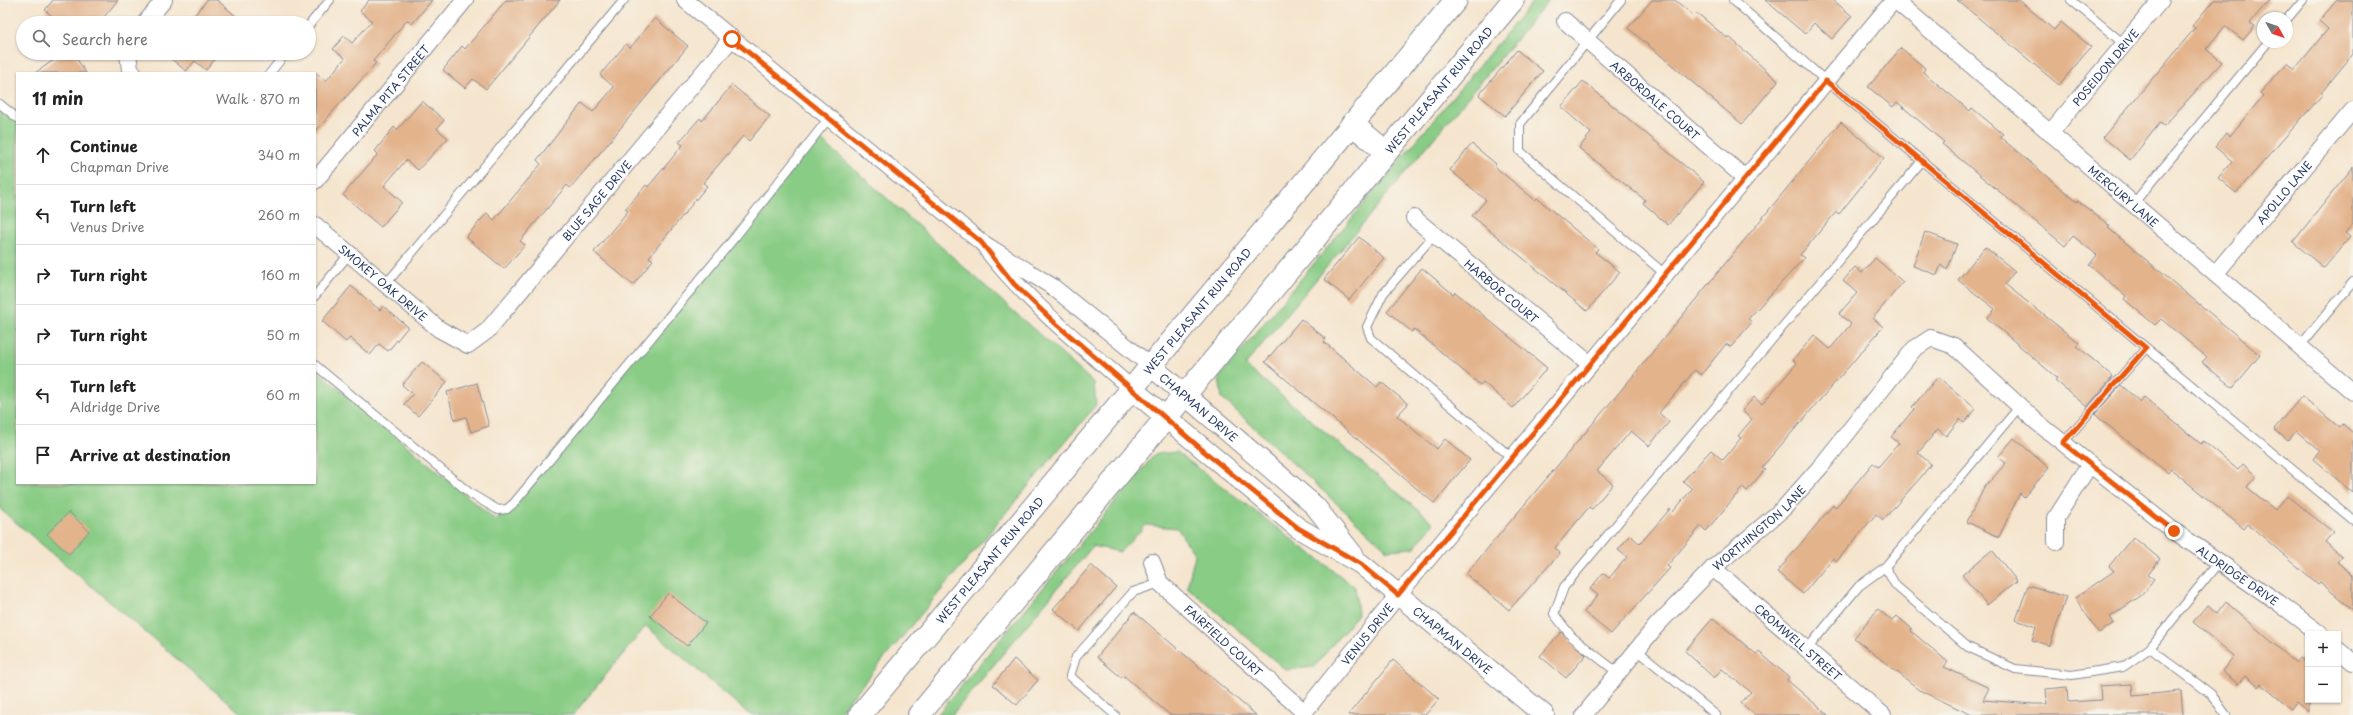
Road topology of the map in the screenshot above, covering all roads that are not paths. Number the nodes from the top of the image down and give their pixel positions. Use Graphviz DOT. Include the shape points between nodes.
graph roads {
  1 [pos="164,0"];
  2 [pos="330,0"];
  3 [pos="465,0"];
  4 [pos="624,0"];
  5 [pos="686,0"];
  6 [pos="1456,0"];
  7 [pos="1513,0"];
  8 [pos="1621,0"];
  9 [pos="1733,0"];
  10 [pos="1894,0"];
  11 [pos="2071,0"];
  12 [pos="2160,0"];
  13 [pos="2303,0"];
  14 [pos="2293,12"];
  15 [pos="151,16"];
  16 [pos="316,17"];
  17 [pos="1565,21"];
  18 [pos="732,39"];
  19 [pos="1588,41"];
  20 [pos="2124,44"];
  21 [pos="2263,48"];
  22 [pos="129,60"];
  23 [pos="280,60"];
  24 [pos="132,72"];
  25 [pos="271,72"];
  26 [pos="1826,81"];
  27 [pos="0,104"];
  28 [pos="2353,110"];
  29 [pos="16,117"];
  30 [pos="828,119"];
  31 [pos="1352,124"];
  32 [pos="2050,133"];
  33 [pos="1386,152"];
  34 [pos="1922,161"];
  35 [pos="1745,178"];
  36 [pos="316,180"];
  37 [pos="2133,204"];
  38 [pos="1414,218"];
  39 [pos="316,226"];
  40 [pos="1434,235"];
  41 [pos="981,242"];
  42 [pos="349,254"];
  43 [pos="1665,274"];
  44 [pos="2215,274"];
  45 [pos="2353,282"];
  46 [pos="386,284"];
  47 [pos="316,295"];
  48 [pos="453,338"];
  49 [pos="1931,338"];
  50 [pos="2300,346"];
  51 [pos="2146,348"];
  52 [pos="1590,364"];
  53 [pos="316,366"];
  54 [pos="1151,366"];
  55 [pos="1132,389"];
  56 [pos="2353,392"];
  57 [pos="1184,394"];
  58 [pos="2020,406"];
  59 [pos="1165,418"];
  60 [pos="2063,443"];
  61 [pos="1512,458"];
  62 [pos="2090,464"];
  63 [pos="2353,520"];
  64 [pos="2056,542"];
  65 [pos="1152,562"];
  66 [pos="2219,562"];
  67 [pos="1361,564"];
  68 [pos="1885,567"];
  69 [pos="1713,568"];
  70 [pos="1160,583"];
  71 [pos="1398,595"];
  72 [pos="2316,631"];
  73 [pos="2150,648"];
  74 [pos="1807,649"];
  75 [pos="1637,650"];
  76 [pos="2341,652"];
  77 [pos="2353,662"];
  78 [pos="1618,673"];
  79 [pos="1303,714"];
  80 [pos="860,715"];
  81 [pos="919,715"];
  82 [pos="1115,715"];
  83 [pos="1544,715"];
  84 [pos="1584,715"];
  85 [pos="1716,715"];
  86 [pos="1883,715"];
  87 [pos="2226,715"];
  1 -- 15 [label="street"];
  2 -- 16 [label="lane"];
  3 -- 36 [label="street, PALMA PITA STREET"];
  4 -- 46 [label="lane"];
  5 -- 18 [label="street, CHAPMAN DRIVE"];
  6 -- 31 [label="main road, WEST PLEASANT RUN ROAD"];
  7 -- 33 [label="main road, WEST PLEASANT RUN ROAD"];
  8 -- 19 [label="lane"];
  9 -- 26 [label="lane"];
  10 -- 26 [label="street, VENUS DRIVE"];
  10 -- 32 [label="street, MERCURY LANE"];
  11 -- 20 [label="lane"];
  12 -- 20 [label="street, POSEIDON DRIVE"];
  13 -- 14 [label="lane"];
  17 -- 19 [label="street, ARBORDALE COURT"];
  18 -- 30 [label="street, CHAPMAN DRIVE"];
  18 -- 48 [label="street, BLUE SAGE DRIVE" via="487,331 468,345"];
  19 -- 35 [label="street, ARBORDALE COURT"];
  19 -- 43 [label="lane" via="1520,124 1520,151"];
  20 -- 32 [label="street, POSEIDON DRIVE"];
  21 -- 37 [label="lane"];
  22 -- 24 [label="street"];
  23 -- 25 [label="lane"];
  26 -- 34 [label="lane"];
  26 -- 35 [label="street, VENUS DRIVE"];
  27 -- 29 [label="lane"];
  28 -- 44 [label="street, APOLLO LANE"];
  30 -- 41 [label="street, CHAPMAN DRIVE"];
  30 -- 53 [label="lane" via="731,242 514,503 506,509 498,510 471,494"];
  31 -- 33 [label="main road"];
  31 -- 54 [label="main road, WEST PLEASANT RUN ROAD"];
  32 -- 37 [label="street, MERCURY LANE"];
  33 -- 57 [label="main road, WEST PLEASANT RUN ROAD"];
  34 -- 51 [label="lane"];
  34 -- 78 [label="lane" via="1564,587 1554,614 1572,637"];
  35 -- 43 [label="street, VENUS DRIVE"];
  37 -- 44 [label="street, MERCURY LANE"];
  38 -- 40 [label="street, HARBOR COURT"];
  39 -- 42 [label="street, SMOKEY OAK DRIVE"];
  40 -- 52 [label="street, HARBOR COURT"];
  40 -- 61 [label="lane" via="1383,294 1367,327 1371,338"];
  41 -- 54 [label="street, CHAPMAN DRIVE" via="1053,287"];
  41 -- 55 [label="street, CHAPMAN DRIVE" via="1014,284"];
  42 -- 46 [label="street, SMOKEY OAK DRIVE"];
  42 -- 47 [label="lane"];
  43 -- 52 [label="street, VENUS DRIVE"];
  44 -- 50 [label="street, MERCURY LANE"];
  45 -- 50 [label="lane"];
  46 -- 48 [label="street, SMOKEY OAK DRIVE"];
  49 -- 58 [label="street, ALDRIDGE DRIVE" via="1954,346"];
  49 -- 69 [label="street, WORTHINGTON LANE" via="1914,349 1822,465 1784,508"];
  50 -- 56 [label="street, MERCURY LANE"];
  51 -- 60 [label="lane"];
  51 -- 63 [label="lane"];
  52 -- 61 [label="street, VENUS DRIVE"];
  54 -- 55 [label="main road, WEST PLEASANT RUN ROAD"];
  54 -- 57 [label="street, CHAPMAN DRIVE"];
  55 -- 59 [label="street, CHAPMAN DRIVE"];
  55 -- 80 [label="main road, WEST PLEASANT RUN ROAD"];
  57 -- 59 [label="main road, WEST PLEASANT RUN ROAD"];
  57 -- 67 [label="street, CHAPMAN DRIVE" via="1315,506"];
  58 -- 60 [label="street, ALDRIDGE DRIVE"];
  58 -- 68 [label="lane"];
  59 -- 67 [label="street, CHAPMAN DRIVE" via="1298,528"];
  59 -- 81 [label="main road, WEST PLEASANT RUN ROAD"];
  60 -- 62 [label="street, ALDRIDGE DRIVE"];
  61 -- 71 [label="street, VENUS DRIVE"];
  62 -- 64 [label="street" via="2056,518"];
  62 -- 66 [label="street, ALDRIDGE DRIVE" via="2174,531"];
  65 -- 70 [label="street, FAIRFIELD COURT"];
  66 -- 72 [label="street, ALDRIDGE DRIVE"];
  66 -- 73 [label="lane"];
  67 -- 71 [label="street, CHAPMAN DRIVE"];
  68 -- 73 [label="lane" via="1896,586 1968,647 2015,669 2072,675 2123,667"];
  68 -- 74 [label="lane" via="1859,586"];
  69 -- 74 [label="street, CROMWELL STREET"];
  69 -- 75 [label="street, WORTHINGTON LANE"];
  70 -- 79 [label="street, FAIRFIELD COURT"];
  70 -- 82 [label="lane" via="1133,592 1076,657 1070,676"];
  71 -- 79 [label="street, VENUS DRIVE"];
  71 -- 83 [label="street, CHAPMAN DRIVE"];
  73 -- 87 [label="lane" via="2211,694"];
  74 -- 86 [label="street, CROMWELL STREET"];
  75 -- 78 [label="street, WORTHINGTON LANE"];
  75 -- 85 [label="lane"];
  76 -- 77 [label="street"];
  78 -- 84 [label="street, WORTHINGTON LANE"];
}
